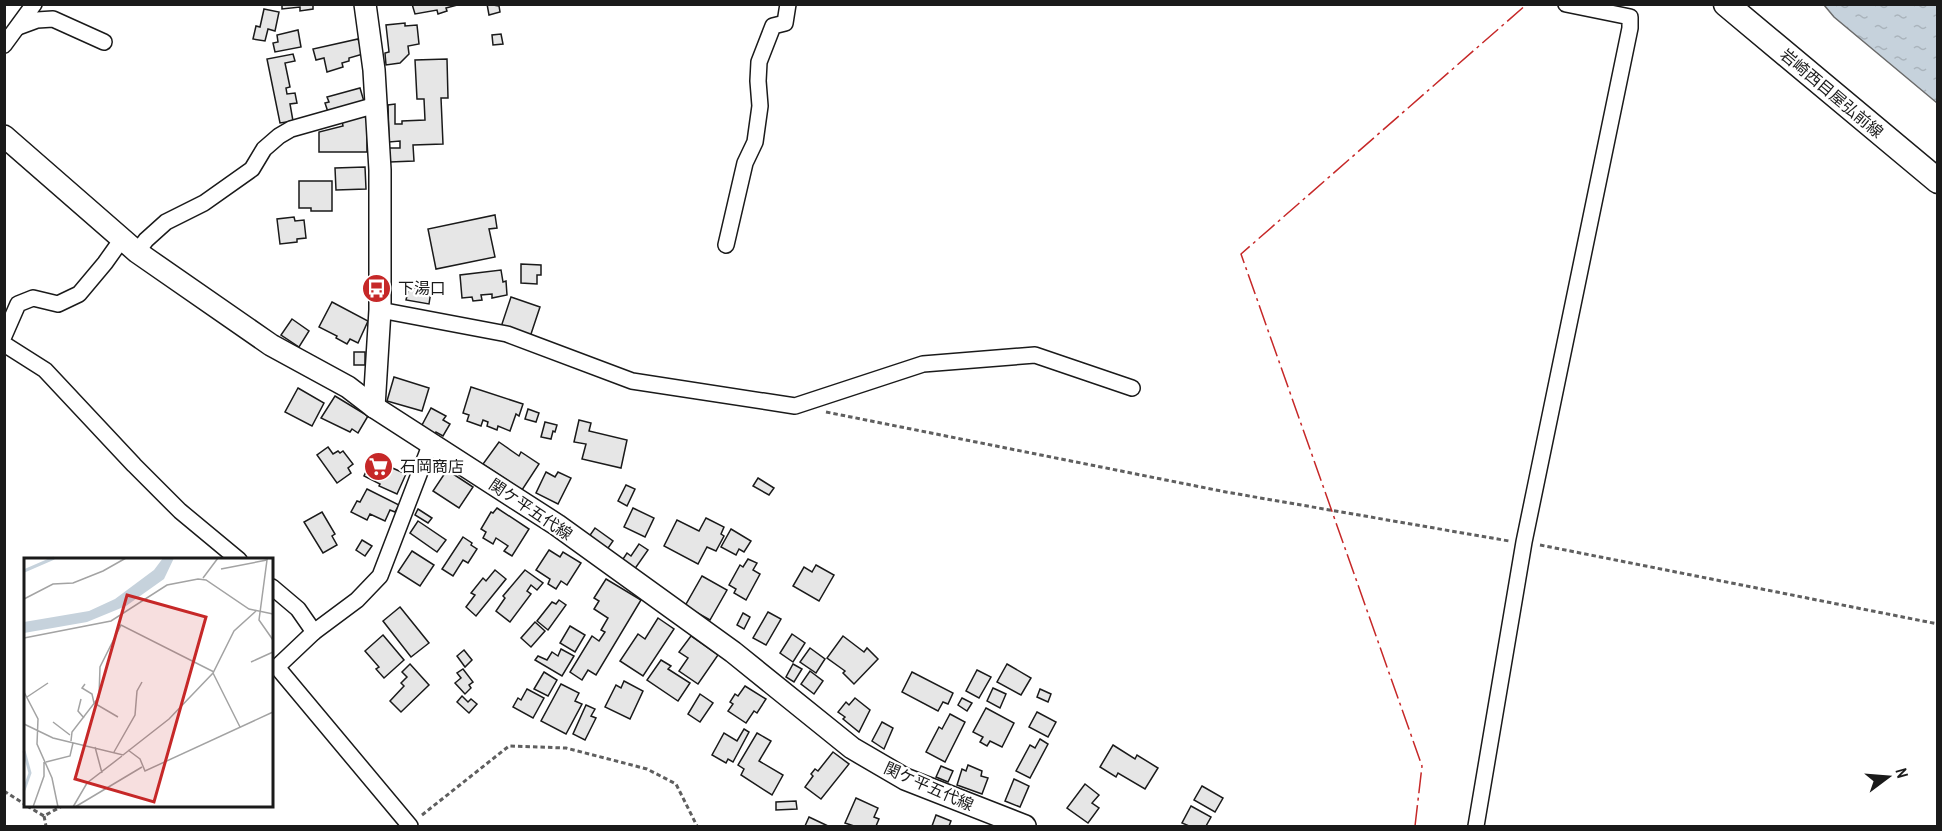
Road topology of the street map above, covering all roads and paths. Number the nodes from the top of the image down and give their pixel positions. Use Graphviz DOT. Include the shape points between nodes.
graph roads {
  1 [pos="34,4"];
  2 [pos="365,4"];
  3 [pos="788,4"];
  4 [pos="1566,4"];
  5 [pos="1726,4"];
  6 [pos="10,35"];
  7 [pos="104,42"];
  8 [pos="376,105"];
  9 [pos="4,136"];
  10 [pos="1938,180"];
  11 [pos="726,245"];
  12 [pos="130,246"];
  13 [pos="380,310"];
  14 [pos="4,336"];
  15 [pos="4,344"];
  16 [pos="1132,388"];
  17 [pos="795,406"];
  18 [pos="375,407"];
  19 [pos="430,443"];
  20 [pos="1524,542"];
  21 [pos="237,558"];
  22 [pos="273,588"];
  23 [pos="1938,624"];
  24 [pos="314,632"];
  25 [pos="4,791"];
  26 [pos="24,804"];
  27 [pos="29,807"];
  28 [pos="60,807"];
  29 [pos="44,816"];
  30 [pos="46,826"];
  31 [pos="409,826"];
  32 [pos="697,826"];
  33 [pos="1025,826"];
  34 [pos="1476,826"];
  1 -- 6 [label="street"];
  2 -- 8 [label="main road"];
  3 -- 11 [label="street" via="785,23 773,26 759,62 760,106 755,142 745,163"];
  4 -- 20 [label="street" via="1630,17 1630,28"];
  5 -- 10 [label="main road, 岩崎西目屋弘前線"];
  6 -- 7 [label="street" via="37,20 53,19"];
  8 -- 12 [label="street" via="291,129 264,149 252,169 204,203 166,222 146,240"];
  8 -- 13 [label="main road"];
  9 -- 12 [label="main road, 関ケ平五代線"];
  12 -- 14 [label="street" via="105,263 79,294 58,304 33,298 18,304"];
  12 -- 18 [label="main road, 関ケ平五代線" via="271,345 348,387"];
  13 -- 17 [label="street" via="507,334 632,381"];
  13 -- 18 [label="main road"];
  15 -- 21 [label="street" via="45,370 180,511"];
  16 -- 17 [label="street" via="1035,355 923,364"];
  17 -- 20 [label="path" via="1226,492"];
  18 -- 19 [label="main road, 関ケ平五代線"];
  19 -- 24 [label="street" via="380,576 357,600"];
  19 -- 33 [label="main road, 関ケ平五代線" via="557,525 733,652 852,748 905,779"];
  20 -- 23 [label="path"];
  20 -- 34 [label="street"];
  22 -- 24 [label="street" via="298,609"];
  24 -- 31 [label="street" via="277,667"];
  25 -- 26 [label="path"];
  27 -- 29 [label="path"];
  28 -- 29 [label="path"];
  29 -- 30 [label="path"];
  31 -- 32 [label="path" via="509,746 566,748 647,769 676,784"];
}
